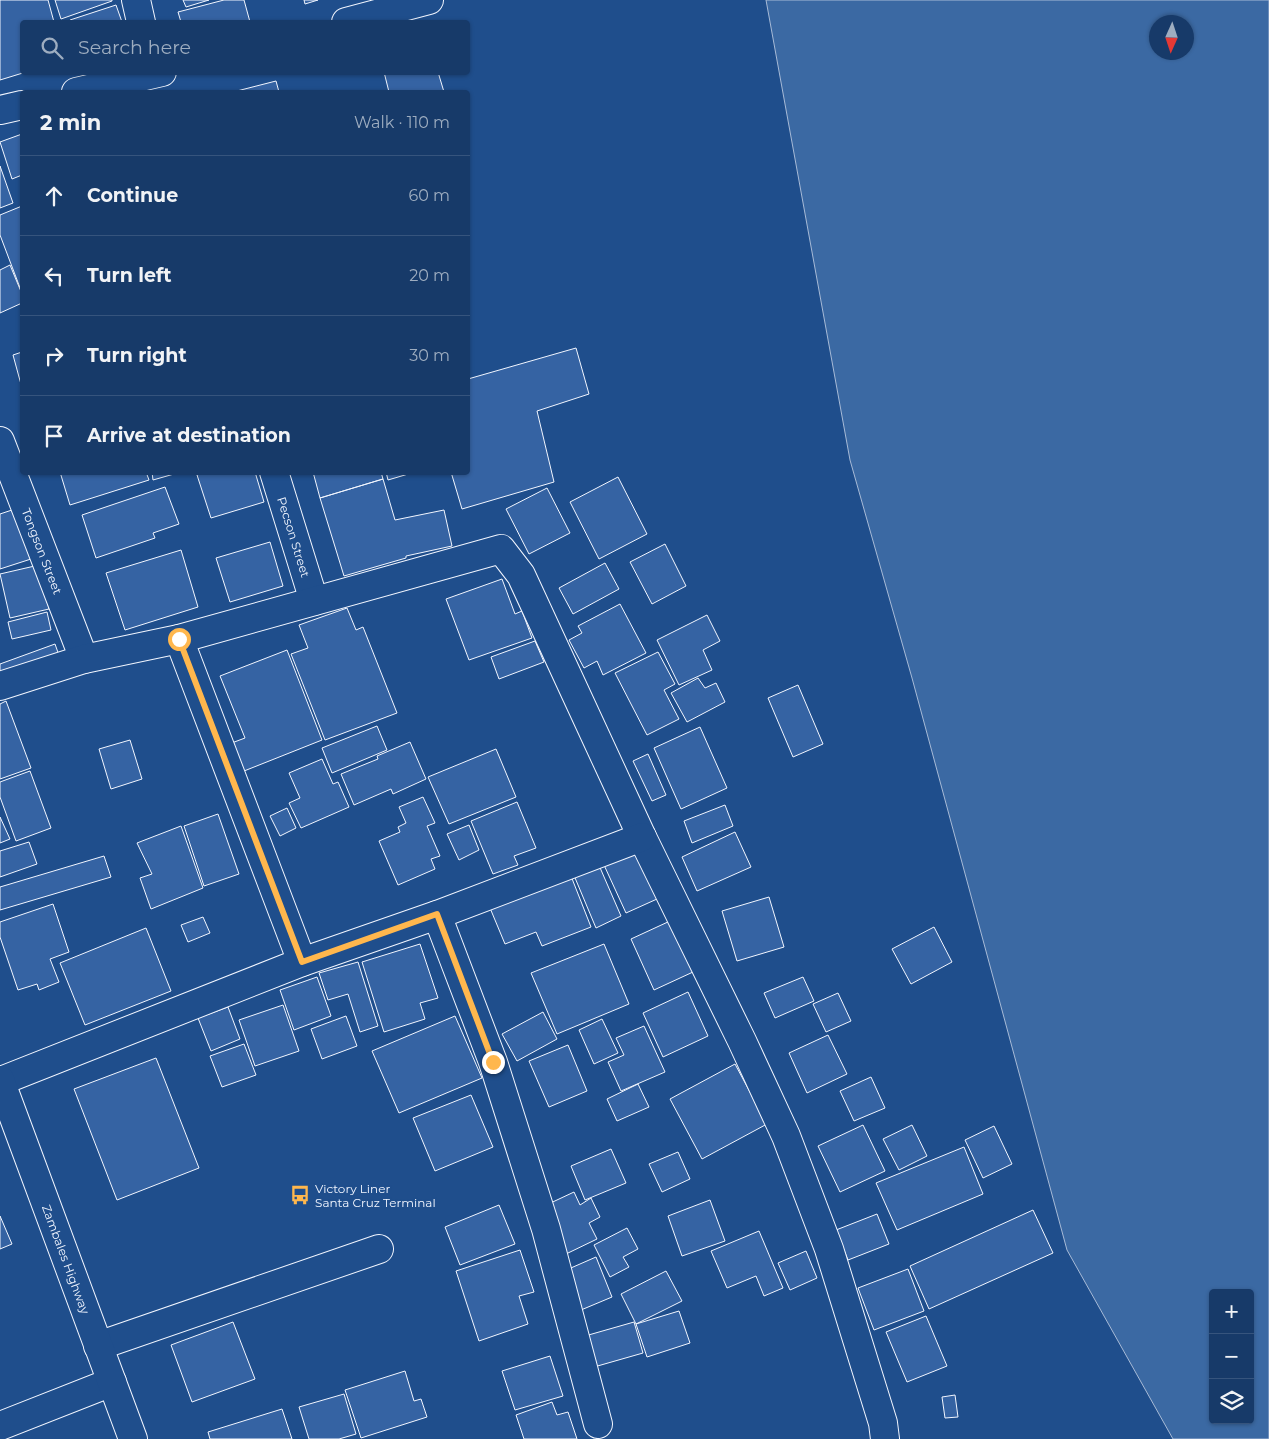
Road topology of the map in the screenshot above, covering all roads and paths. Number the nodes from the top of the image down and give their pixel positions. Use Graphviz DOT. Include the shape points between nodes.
graph roads {
  1 [pos="136,0"];
  2 [pos="429,0"];
  3 [pos="141,20"];
  4 [pos="354,20"];
  5 [pos="157,78"];
  6 [pos="88,90"];
  7 [pos="20,105"];
  8 [pos="0,110"];
  9 [pos="0,441"];
  10 [pos="275,475"];
  11 [pos="314,600"];
  12 [pos="179,639"];
  13 [pos="84,659"];
  14 [pos="0,686"];
  15 [pos="642,837"];
  16 [pos="437,914"];
  17 [pos="302,962"];
  18 [pos="0,1081"];
  19 [pos="379,1249"];
  20 [pos="98,1346"];
  21 [pos="112,1382"];
  22 [pos="598,1424"];
  23 [pos="0,1426"];
  24 [pos="132,1439"];
  25 [pos="885,1439"];
  1 -- 3 [label="street"];
  2 -- 4 [label="street"];
  5 -- 6 [label="street"];
  7 -- 8 [label="street"];
  9 -- 13 [label="street, Tongson Street"];
  10 -- 11 [label="street, Pecson Street"];
  11 -- 12 [label="street"];
  11 -- 15 [label="street" via="501,550 521,575"];
  12 -- 13 [label="street"];
  12 -- 17 [label="street"];
  13 -- 14 [label="street"];
  15 -- 16 [label="street"];
  15 -- 25 [label="street" via="786,1136 829,1249"];
  16 -- 17 [label="street"];
  16 -- 22 [label="street" via="493,1062 543,1220"];
  17 -- 18 [label="street"];
  18 -- 20 [label="street, Zambales Highway"];
  19 -- 20 [label="street"];
  20 -- 21 [label="street, Zambales Highway"];
  21 -- 23 [label="street"];
  21 -- 24 [label="street, Zambales Highway"];
}
